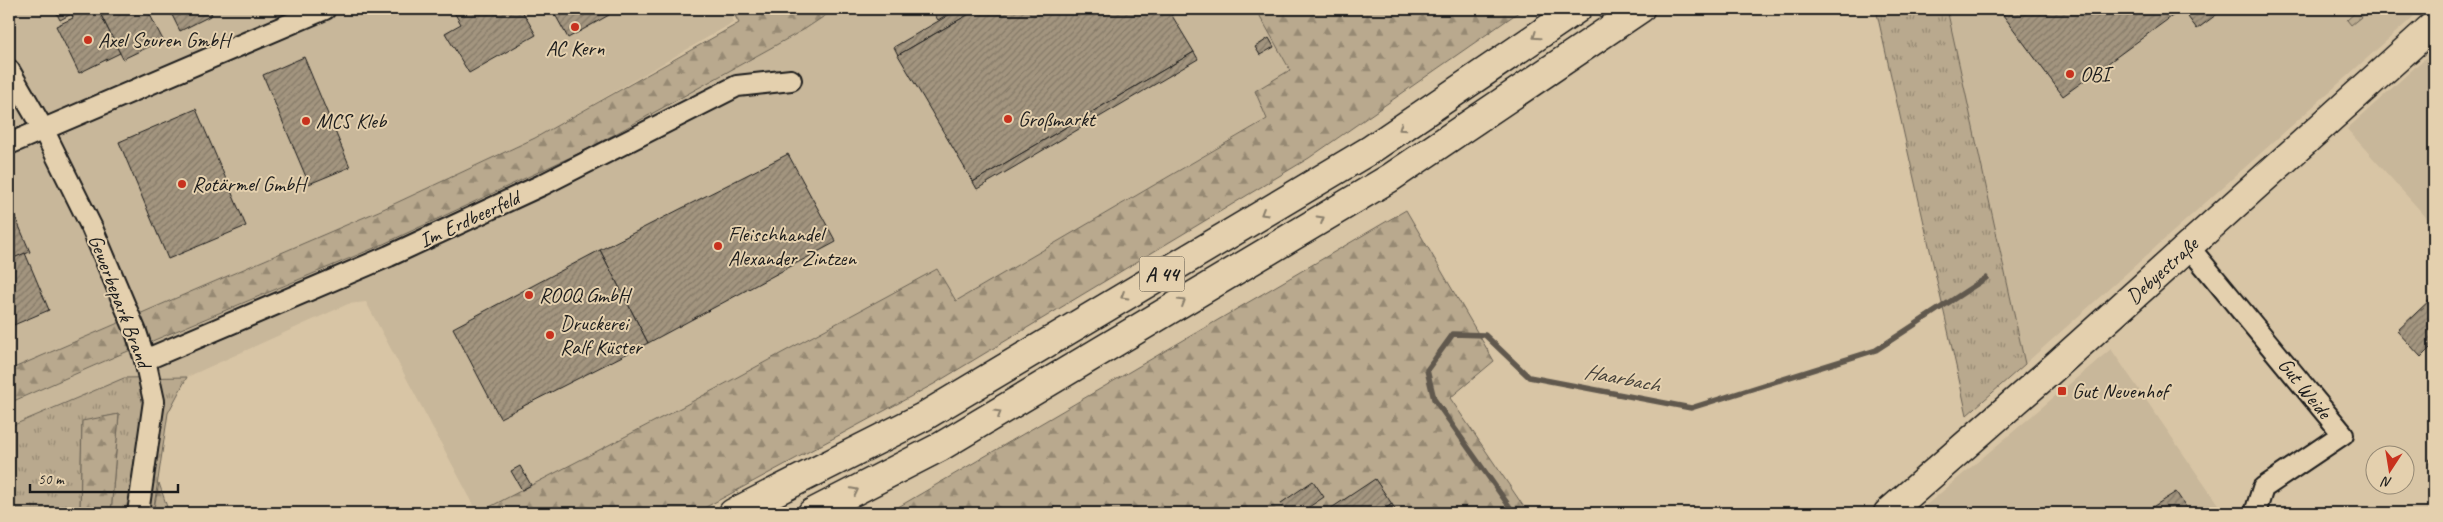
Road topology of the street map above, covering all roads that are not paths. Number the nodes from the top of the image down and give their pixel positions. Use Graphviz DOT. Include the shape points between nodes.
graph roads {
  1 [pos="325,9"];
  2 [pos="1577,9"];
  3 [pos="1640,9"];
  4 [pos="2434,25"];
  5 [pos="9,70"];
  6 [pos="791,80"];
  7 [pos="43,129"];
  8 [pos="9,144"];
  9 [pos="2188,246"];
  10 [pos="145,360"];
  11 [pos="138,513"];
  12 [pos="732,513"];
  13 [pos="812,513"];
  14 [pos="1888,513"];
  15 [pos="2255,513"];
  1 -- 7 [label="street"];
  2 -- 12 [label="main road, A 44, one-way" via="1370,150 923,417"];
  13 -- 3 [label="main road, A 44, one-way" via="940,447 1390,178"];
  4 -- 9 [label="main road, Debyestraße"];
  5 -- 7 [label="street, Gewerbepark Brand"];
  6 -- 10 [label="street, Im Erdbeerfeld" via="737,86 542,185 389,256"];
  7 -- 8 [label="street"];
  7 -- 10 [label="street, Gewerbepark Brand" via="92,228"];
  9 -- 14 [label="main road, Debyestraße"];
  9 -- 15 [label="street, Gut Weide" via="2343,434 2263,488"];
  10 -- 11 [label="street, Gewerbepark Brand" via="154,401"];
}
